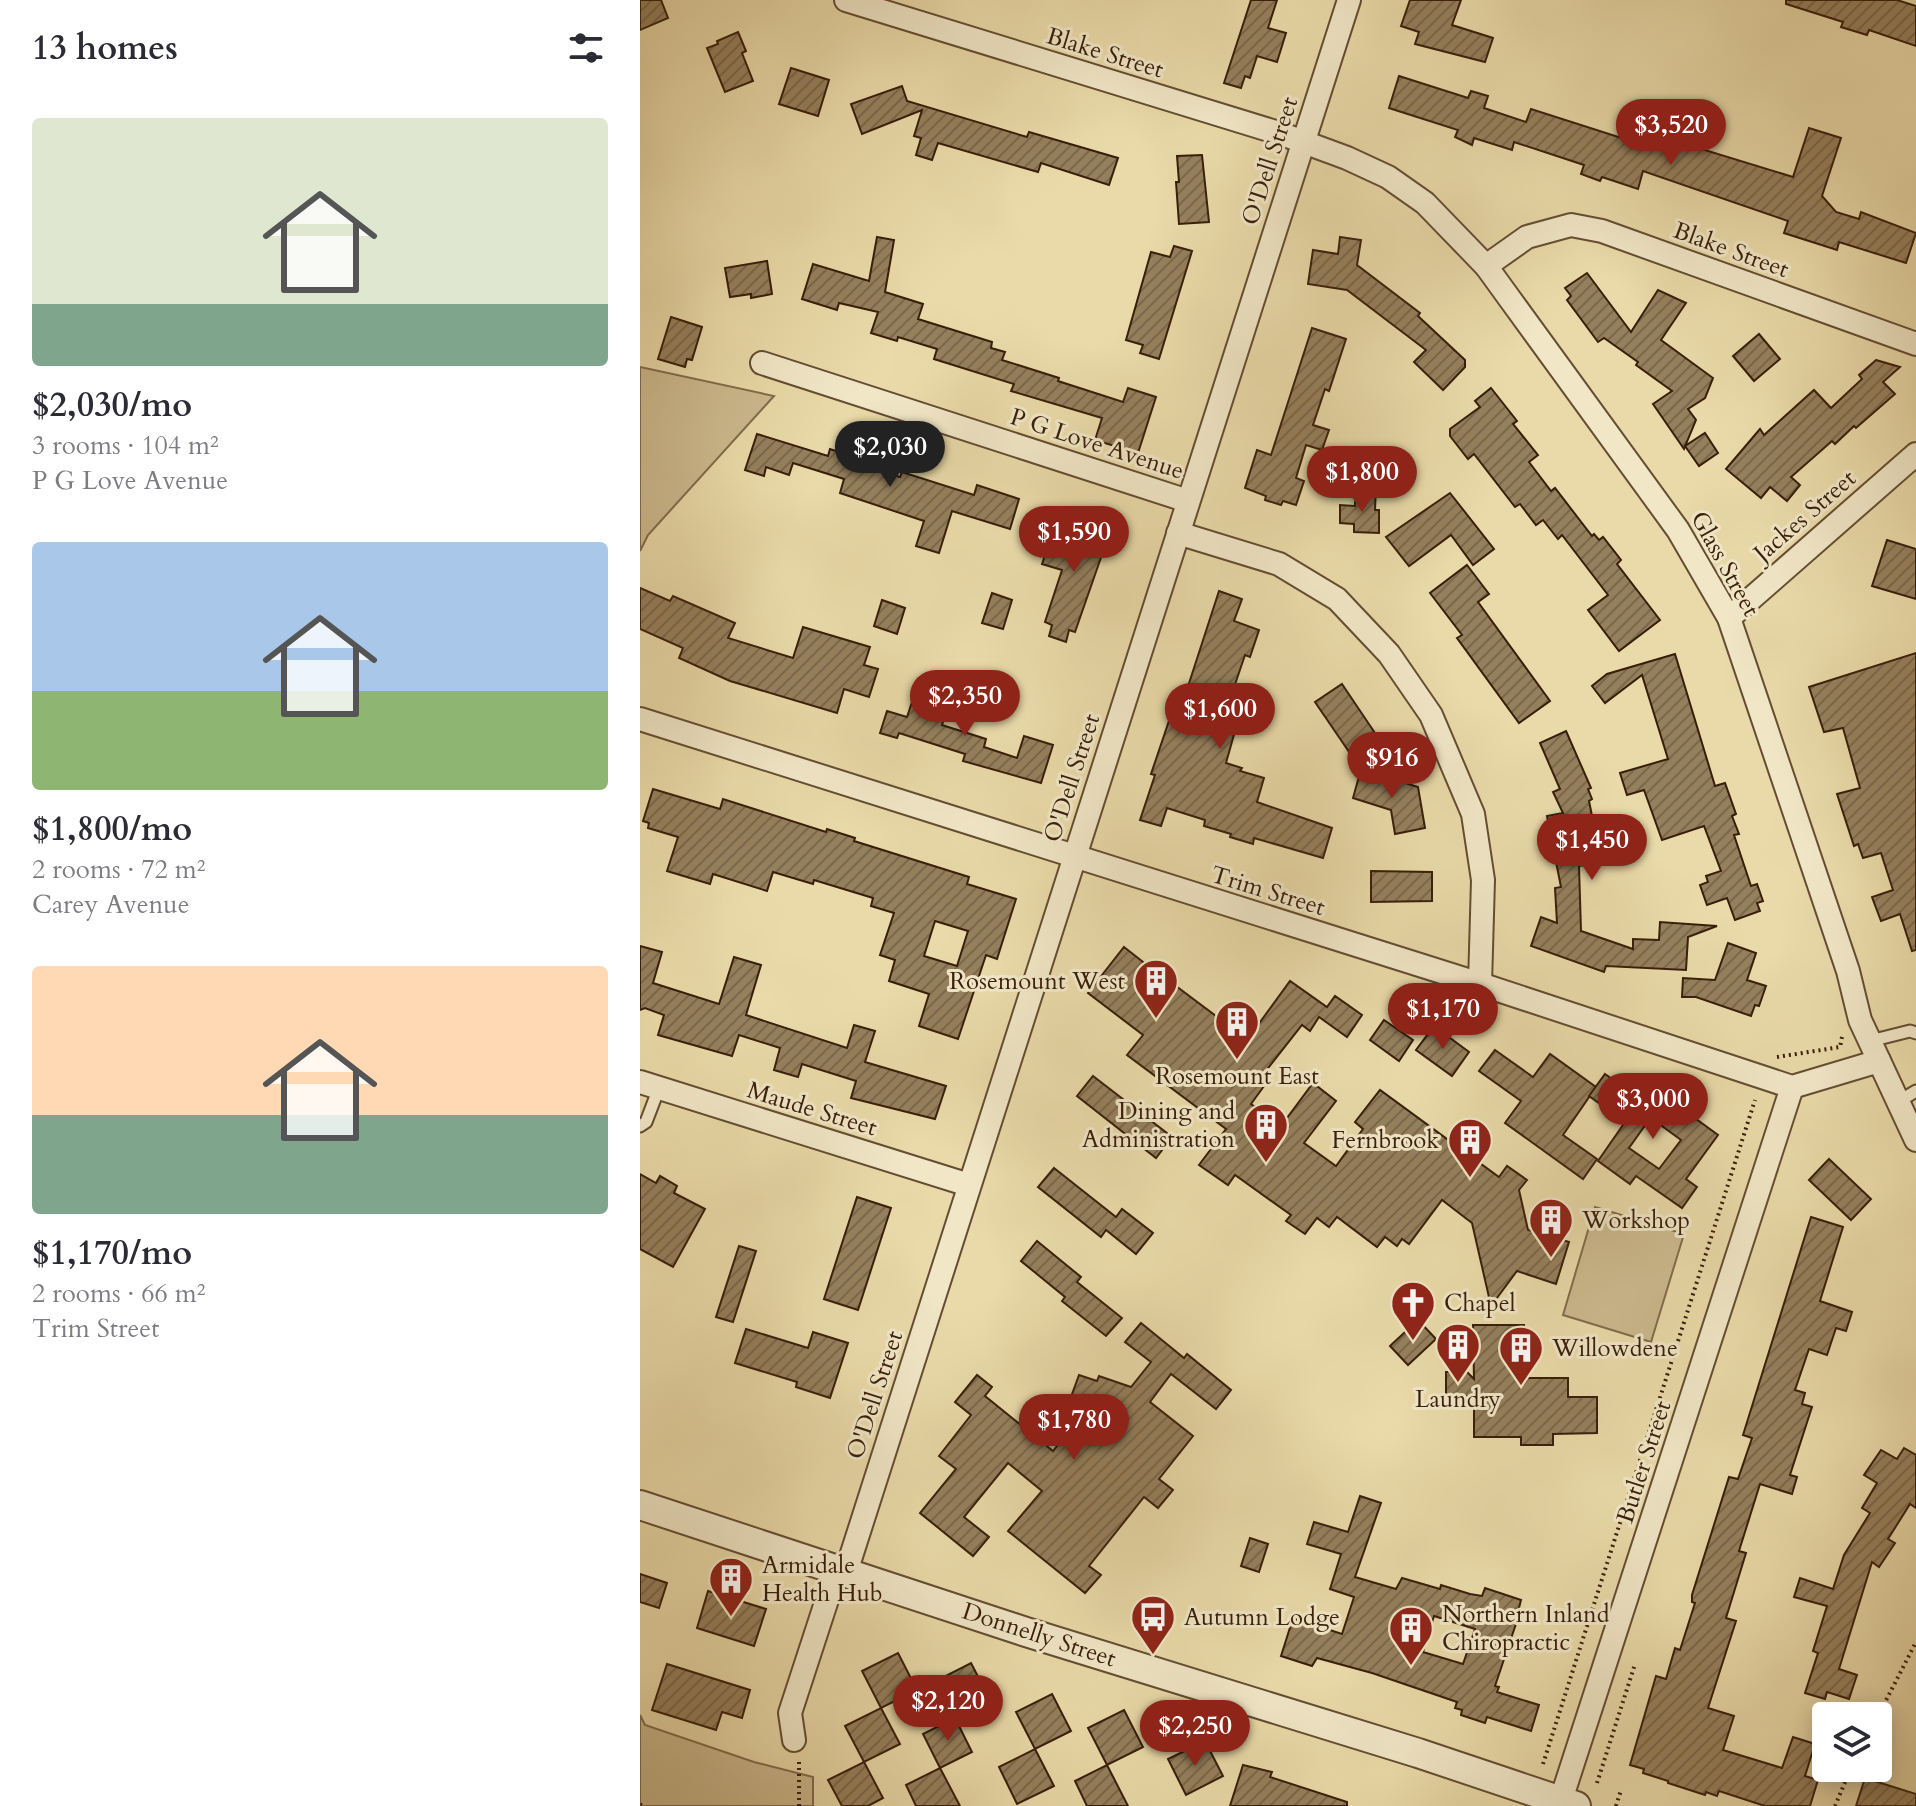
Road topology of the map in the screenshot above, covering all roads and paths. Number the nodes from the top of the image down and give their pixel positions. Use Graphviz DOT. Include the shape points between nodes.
graph roads {
  1 [pos="846,0"];
  2 [pos="1349,0"];
  3 [pos="1303,142"];
  4 [pos="1486,266"];
  5 [pos="1916,344"];
  6 [pos="762,363"];
  7 [pos="1916,454"];
  8 [pos="1188,501"];
  9 [pos="1178,533"];
  10 [pos="1729,618"];
  11 [pos="640,719"];
  12 [pos="1074,856"];
  13 [pos="1480,984"];
  14 [pos="1838,1028"];
  15 [pos="1916,1033"];
  16 [pos="1875,1051"];
  17 [pos="1772,1056"];
  18 [pos="649,1085"];
  19 [pos="1792,1087"];
  20 [pos="1907,1096"];
  21 [pos="1755,1100"];
  22 [pos="640,1126"];
  23 [pos="1916,1140"];
  24 [pos="969,1185"];
  25 [pos="640,1505"];
  26 [pos="841,1570"];
  27 [pos="1916,1642"];
  28 [pos="1635,1664"];
  29 [pos="1885,1702"];
  30 [pos="796,1751"];
  31 [pos="1543,1764"];
  32 [pos="1845,1782"];
  33 [pos="1597,1783"];
  34 [pos="1621,1790"];
  35 [pos="1566,1804"];
  36 [pos="799,1806"];
  37 [pos="1616,1806"];
  38 [pos="1835,1806"];
  1 -- 3 [label="street, Blake Street"];
  2 -- 3 [label="street, O'Dell Street"];
  3 -- 4 [label="street, Glass Street" via="1388,177 1425,203"];
  3 -- 8 [label="street, O'Dell Street"];
  4 -- 5 [label="street, Blake Street" via="1527,237 1571,225 1602,231"];
  4 -- 10 [label="street, Glass Street" via="1678,530"];
  6 -- 8 [label="street, P G Love Avenue"];
  7 -- 10 [label="street, Jackes Street"];
  8 -- 9 [label="street, O'Dell Street"];
  9 -- 12 [label="street, O'Dell Street"];
  9 -- 13 [label="street" via="1279,564 1337,599 1389,654 1431,715 1473,814 1483,880"];
  10 -- 16 [label="street, Glass Street" via="1860,1020"];
  11 -- 12 [label="street, Trim Street"];
  12 -- 13 [label="street, Trim Street"];
  12 -- 24 [label="street, O'Dell Street"];
  13 -- 19 [label="street, Trim Street"];
  14 -- 17 [label="path" via="1840,1047"];
  15 -- 16 [label="lane" via="1910,1031"];
  16 -- 19 [label="street"];
  16 -- 20 [label="street, Glass Street"];
  18 -- 22 [label="lane" via="646,1122"];
  18 -- 24 [label="street, Maude Street"];
  19 -- 35 [label="street, Butler Street"];
  20 -- 23 [label="street, Glass Street"];
  21 -- 31 [label="path, Butler Street"];
  24 -- 26 [label="street, O'Dell Street"];
  25 -- 26 [label="street, Donnelly Street"];
  26 -- 30 [label="street, O'Dell Street" via="790,1713"];
  26 -- 35 [label="street, Donnelly Street"];
  27 -- 29 [label="path"];
  28 -- 33 [label="path"];
  30 -- 36 [label="path"];
  32 -- 38 [label="path"];
  34 -- 37 [label="path"];
}
